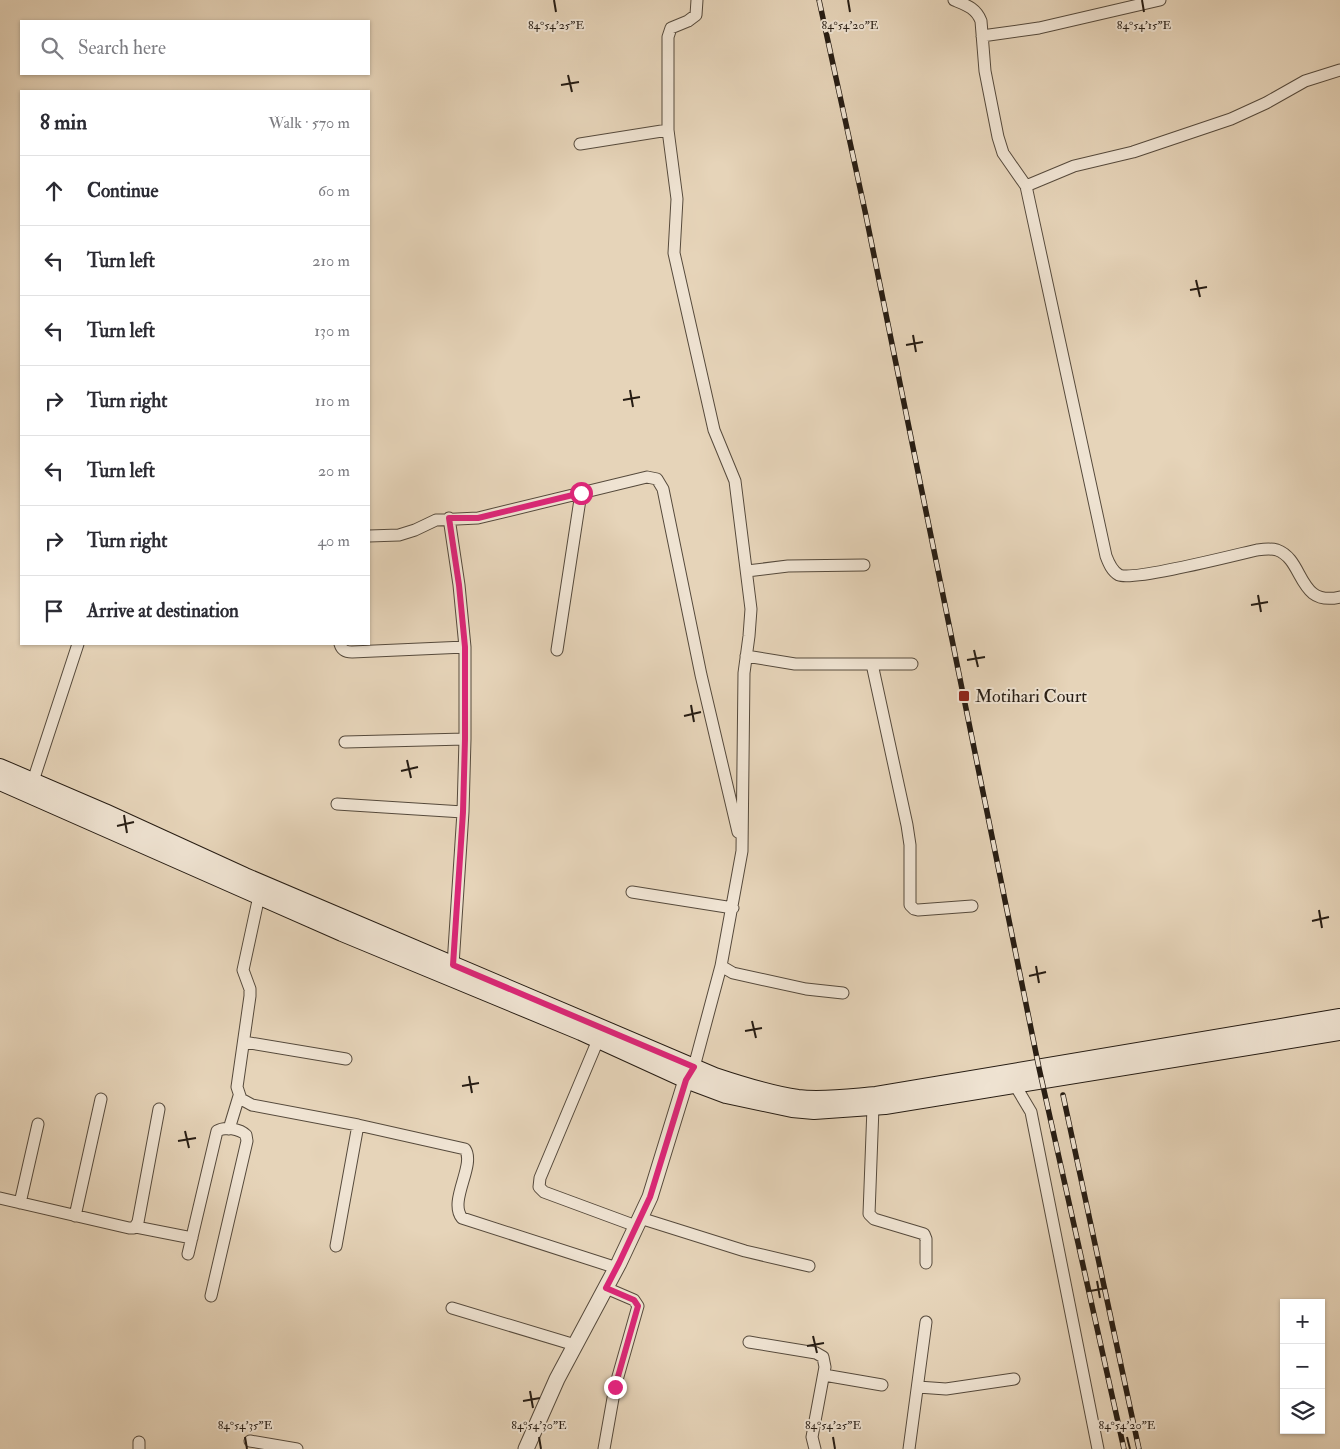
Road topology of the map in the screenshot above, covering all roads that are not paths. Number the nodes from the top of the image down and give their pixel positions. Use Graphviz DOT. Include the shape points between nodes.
graph roads {
  1 [pos="697,0"];
  2 [pos="954,0"];
  3 [pos="1160,0"];
  4 [pos="982,36"];
  5 [pos="1340,70"];
  6 [pos="668,130"];
  7 [pos="580,144"];
  8 [pos="1026,186"];
  9 [pos="581,493"];
  10 [pos="449,518"];
  11 [pos="370,536"];
  12 [pos="864,565"];
  13 [pos="747,570"];
  14 [pos="1340,598"];
  15 [pos="78,645"];
  16 [pos="340,645"];
  17 [pos="465,647"];
  18 [pos="558,650"];
  19 [pos="746,656"];
  20 [pos="872,664"];
  21 [pos="912,664"];
  22 [pos="465,739"];
  23 [pos="345,742"];
  24 [pos="0,767"];
  25 [pos="33,781"];
  26 [pos="0,782"];
  27 [pos="337,804"];
  28 [pos="463,812"];
  29 [pos="742,851"];
  30 [pos="632,892"];
  31 [pos="259,896"];
  32 [pos="972,906"];
  33 [pos="733,908"];
  34 [pos="453,965"];
  35 [pos="721,966"];
  36 [pos="843,993"];
  37 [pos="1340,1017"];
  38 [pos="1340,1032"];
  39 [pos="598,1040"];
  40 [pos="244,1042"];
  41 [pos="346,1059"];
  42 [pos="690,1073"];
  43 [pos="1015,1085"];
  44 [pos="239,1096"];
  45 [pos="101,1099"];
  46 [pos="873,1107"];
  47 [pos="159,1109"];
  48 [pos="38,1124"];
  49 [pos="358,1126"];
  50 [pos="229,1129"];
  51 [pos="0,1198"];
  52 [pos="20,1203"];
  53 [pos="75,1216"];
  54 [pos="638,1222"];
  55 [pos="136,1226"];
  56 [pos="192,1238"];
  57 [pos="336,1246"];
  58 [pos="188,1254"];
  59 [pos="926,1263"];
  60 [pos="808,1266"];
  61 [pos="617,1268"];
  62 [pos="606,1288"];
  63 [pos="210,1296"];
  64 [pos="452,1308"];
  65 [pos="926,1322"];
  66 [pos="749,1342"];
  67 [pos="575,1345"];
  68 [pos="824,1375"];
  69 [pos="1014,1379"];
  70 [pos="882,1385"];
  71 [pos="918,1387"];
  72 [pos="250,1441"];
  73 [pos="297,1449"];
  74 [pos="526,1449"];
  75 [pos="604,1449"];
  76 [pos="815,1449"];
  77 [pos="909,1449"];
  78 [pos="1098,1449"];
  1 -- 6 [label="street" via="696,15 669,31"];
  2 -- 4 [label="street" via="975,10 981,21"];
  3 -- 4 [label="street" via="1039,28"];
  4 -- 8 [label="street" via="984,72 998,137 1003,153"];
  5 -- 8 [label="street" via="1305,81 1266,104 1231,119 1133,152 1074,166"];
  6 -- 7 [label="street"];
  6 -- 13 [label="street" via="677,199 676,263 714,430 735,482"];
  8 -- 14 [label="street" via="1106,556 1115,572 1130,576 1270,549 1284,555 1312,593 1326,599"];
  9 -- 10 [label="street" via="478,518"];
  9 -- 18 [label="street"];
  9 -- 29 [label="street" via="647,477 653,477 660,483"];
  10 -- 11 [label="street" via="407,533"];
  10 -- 17 [label="street"];
  12 -- 13 [label="street"];
  13 -- 19 [label="street" via="751,623"];
  15 -- 25 [label="street"];
  16 -- 17 [label="street" via="346,652"];
  17 -- 22 [label="street"];
  19 -- 20 [label="street" via="795,664"];
  19 -- 29 [label="street"];
  20 -- 21 [label="street"];
  20 -- 32 [label="street" via="907,825 910,905 918,910"];
  22 -- 23 [label="street"];
  22 -- 28 [label="street"];
  24 -- 25 [label="main road"];
  25 -- 34 [label="main road"];
  26 -- 31 [label="main road"];
  27 -- 28 [label="street"];
  28 -- 34 [label="street"];
  29 -- 33 [label="street"];
  30 -- 33 [label="street"];
  31 -- 39 [label="main road"];
  31 -- 40 [label="street" via="243,970 250,992"];
  33 -- 35 [label="street"];
  34 -- 42 [label="main road"];
  35 -- 36 [label="street" via="734,973 806,989"];
  35 -- 42 [label="street"];
  37 -- 42 [label="main road" via="843,1098 800,1098"];
  38 -- 43 [label="main road"];
  39 -- 42 [label="main road"];
  39 -- 54 [label="street" via="539,1187 544,1192"];
  40 -- 41 [label="street"];
  40 -- 44 [label="street"];
  42 -- 46 [label="main road" via="726,1094 792,1109 814,1111"];
  42 -- 54 [label="street" via="650,1197"];
  43 -- 46 [label="main road"];
  43 -- 78 [label="street" via="1031,1112"];
  44 -- 49 [label="street" via="252,1106"];
  44 -- 50 [label="street"];
  45 -- 53 [label="street"];
  46 -- 59 [label="street" via="869,1214 874,1219 924,1234"];
  47 -- 55 [label="street"];
  48 -- 52 [label="street"];
  49 -- 57 [label="street"];
  49 -- 61 [label="street" via="465,1149 467,1157 458,1204 462,1218"];
  50 -- 56 [label="street" via="217,1131"];
  50 -- 63 [label="street" via="244,1133 246,1141"];
  51 -- 52 [label="street"];
  52 -- 53 [label="street"];
  53 -- 55 [label="street" via="129,1228"];
  54 -- 60 [label="street"];
  54 -- 61 [label="street"];
  55 -- 56 [label="street"];
  56 -- 58 [label="street"];
  61 -- 62 [label="street"];
  62 -- 67 [label="street"];
  62 -- 75 [label="street" via="634,1300 638,1306 615,1387"];
  64 -- 67 [label="street"];
  65 -- 71 [label="street"];
  66 -- 68 [label="street" via="820,1355 826,1364"];
  67 -- 74 [label="street"];
  68 -- 70 [label="street"];
  68 -- 76 [label="street" via="812,1437"];
  69 -- 71 [label="street" via="946,1389"];
  71 -- 77 [label="street"];
  72 -- 73 [label="street"];
}
